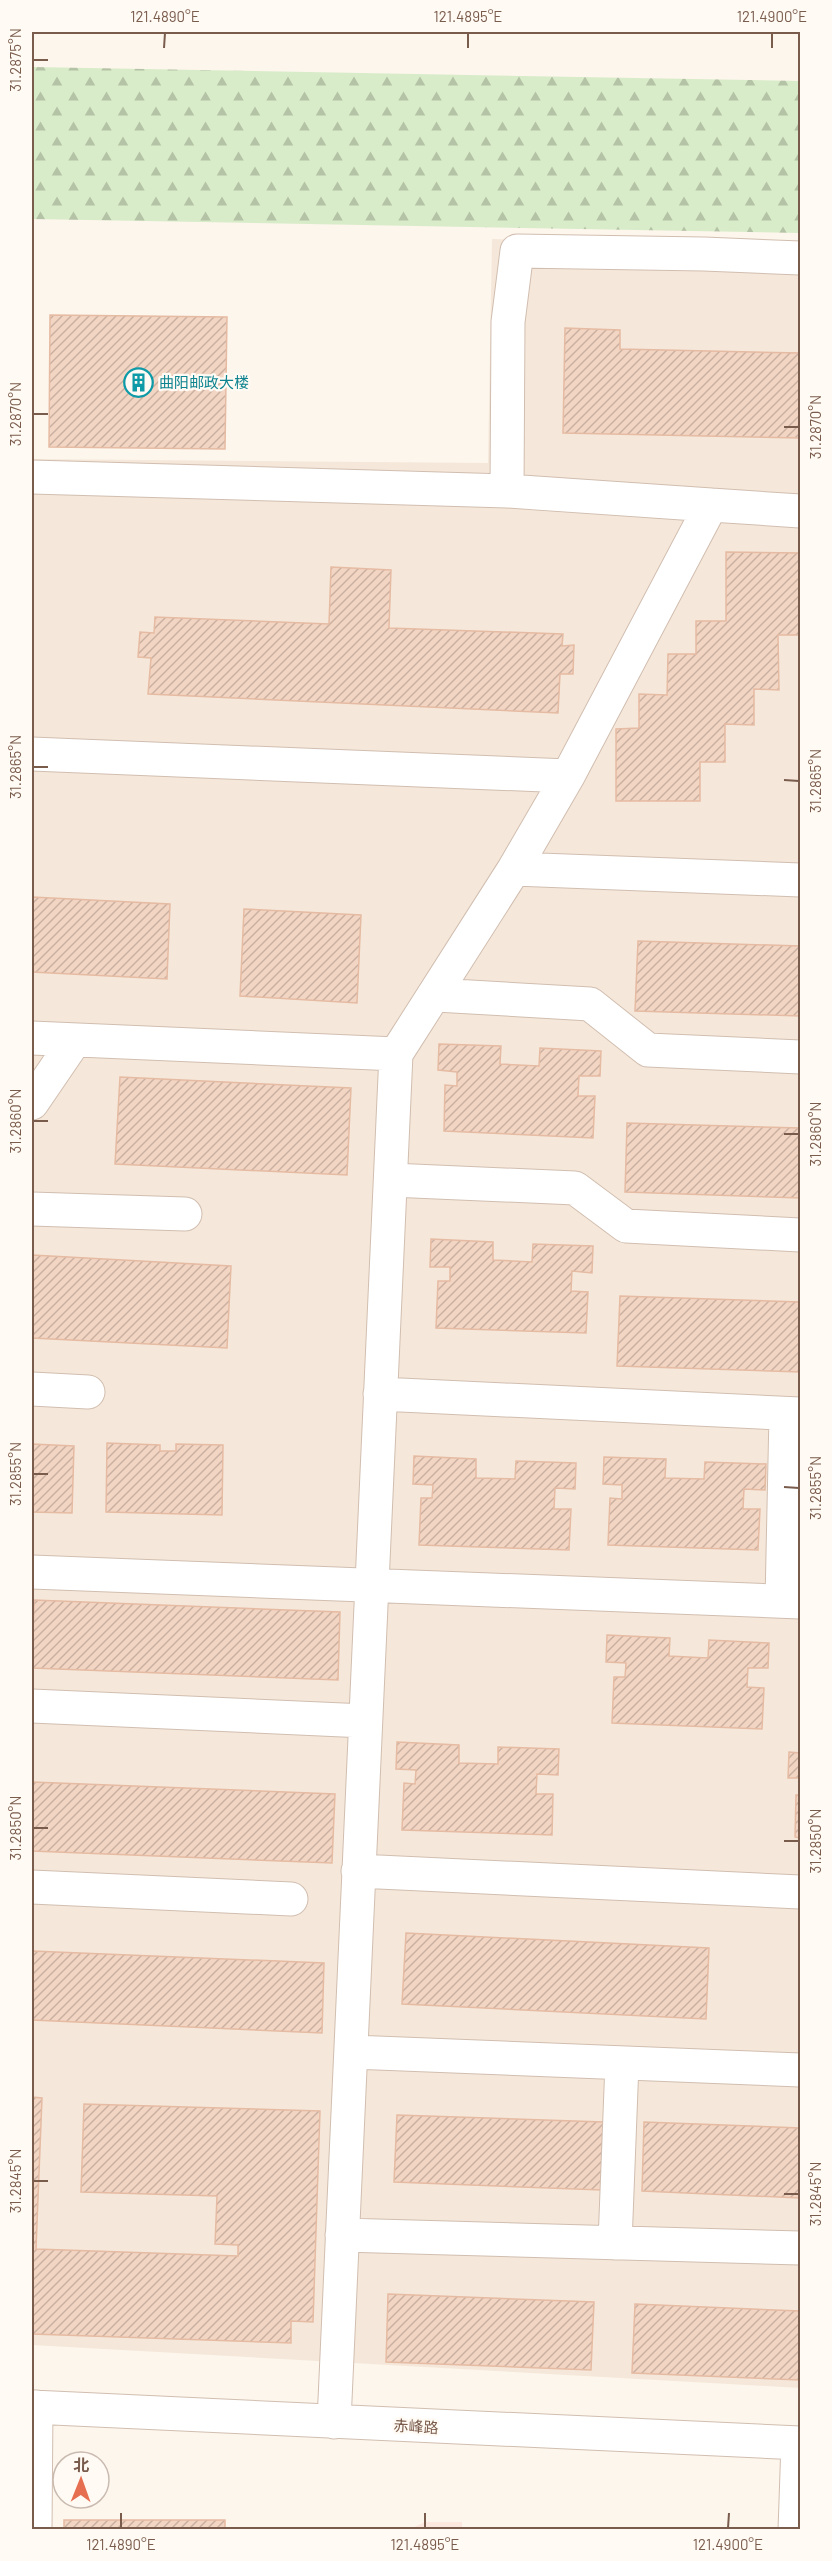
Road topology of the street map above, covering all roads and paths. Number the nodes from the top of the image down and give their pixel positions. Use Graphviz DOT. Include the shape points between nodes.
graph roads {
  1 [pos="801,258"];
  2 [pos="32,477"];
  3 [pos="507,491"];
  4 [pos="711,506"];
  5 [pos="801,511"];
  6 [pos="32,754"];
  7 [pos="568,776"];
  8 [pos="514,869"];
  9 [pos="801,880"];
  10 [pos="436,995"];
  11 [pos="32,1038"];
  12 [pos="75,1040"];
  13 [pos="396,1054"];
  14 [pos="801,1057"];
  15 [pos="32,1103"];
  16 [pos="391,1180"];
  17 [pos="32,1209"];
  18 [pos="185,1214"];
  19 [pos="801,1235"];
  20 [pos="32,1389"];
  21 [pos="88,1392"];
  22 [pos="380,1394"];
  23 [pos="793,1414"];
  24 [pos="32,1572"];
  25 [pos="371,1587"];
  26 [pos="791,1601"];
  27 [pos="32,1706"];
  28 [pos="365,1721"];
  29 [pos="358,1872"];
  30 [pos="32,1887"];
  31 [pos="801,1892"];
  32 [pos="291,1899"];
  33 [pos="352,2052"];
  34 [pos="622,2063"];
  35 [pos="801,2070"];
  36 [pos="342,2235"];
  37 [pos="615,2243"];
  38 [pos="801,2248"];
  39 [pos="34,2407"];
  40 [pos="334,2422"];
  41 [pos="799,2443"];
  42 [pos="35,2529"];
  43 [pos="795,2529"];
  1 -- 3 [label="street" via="517,251 508,322"];
  2 -- 3 [label="street"];
  3 -- 4 [label="street"];
  4 -- 5 [label="street"];
  4 -- 7 [label="street"];
  6 -- 7 [label="street"];
  7 -- 8 [label="street"];
  8 -- 9 [label="street"];
  8 -- 10 [label="street"];
  10 -- 13 [label="street"];
  10 -- 14 [label="street" via="590,1004 648,1050"];
  11 -- 12 [label="street"];
  12 -- 13 [label="street"];
  12 -- 15 [label="street"];
  13 -- 16 [label="street"];
  16 -- 19 [label="street" via="575,1188 626,1226"];
  16 -- 22 [label="street"];
  17 -- 18 [label="street"];
  20 -- 21 [label="street"];
  22 -- 23 [label="street"];
  22 -- 25 [label="street"];
  23 -- 26 [label="street"];
  24 -- 25 [label="street"];
  25 -- 26 [label="street"];
  25 -- 28 [label="street"];
  27 -- 28 [label="street"];
  28 -- 29 [label="street"];
  29 -- 31 [label="street"];
  29 -- 33 [label="street"];
  30 -- 32 [label="street"];
  33 -- 34 [label="street"];
  33 -- 36 [label="street"];
  34 -- 35 [label="street"];
  34 -- 37 [label="street"];
  36 -- 37 [label="street"];
  36 -- 40 [label="street"];
  37 -- 38 [label="street"];
  39 -- 40 [label="street, 赤峰路"];
  39 -- 42 [label="street"];
  40 -- 41 [label="street, 赤峰路"];
  41 -- 43 [label="street"];
}
